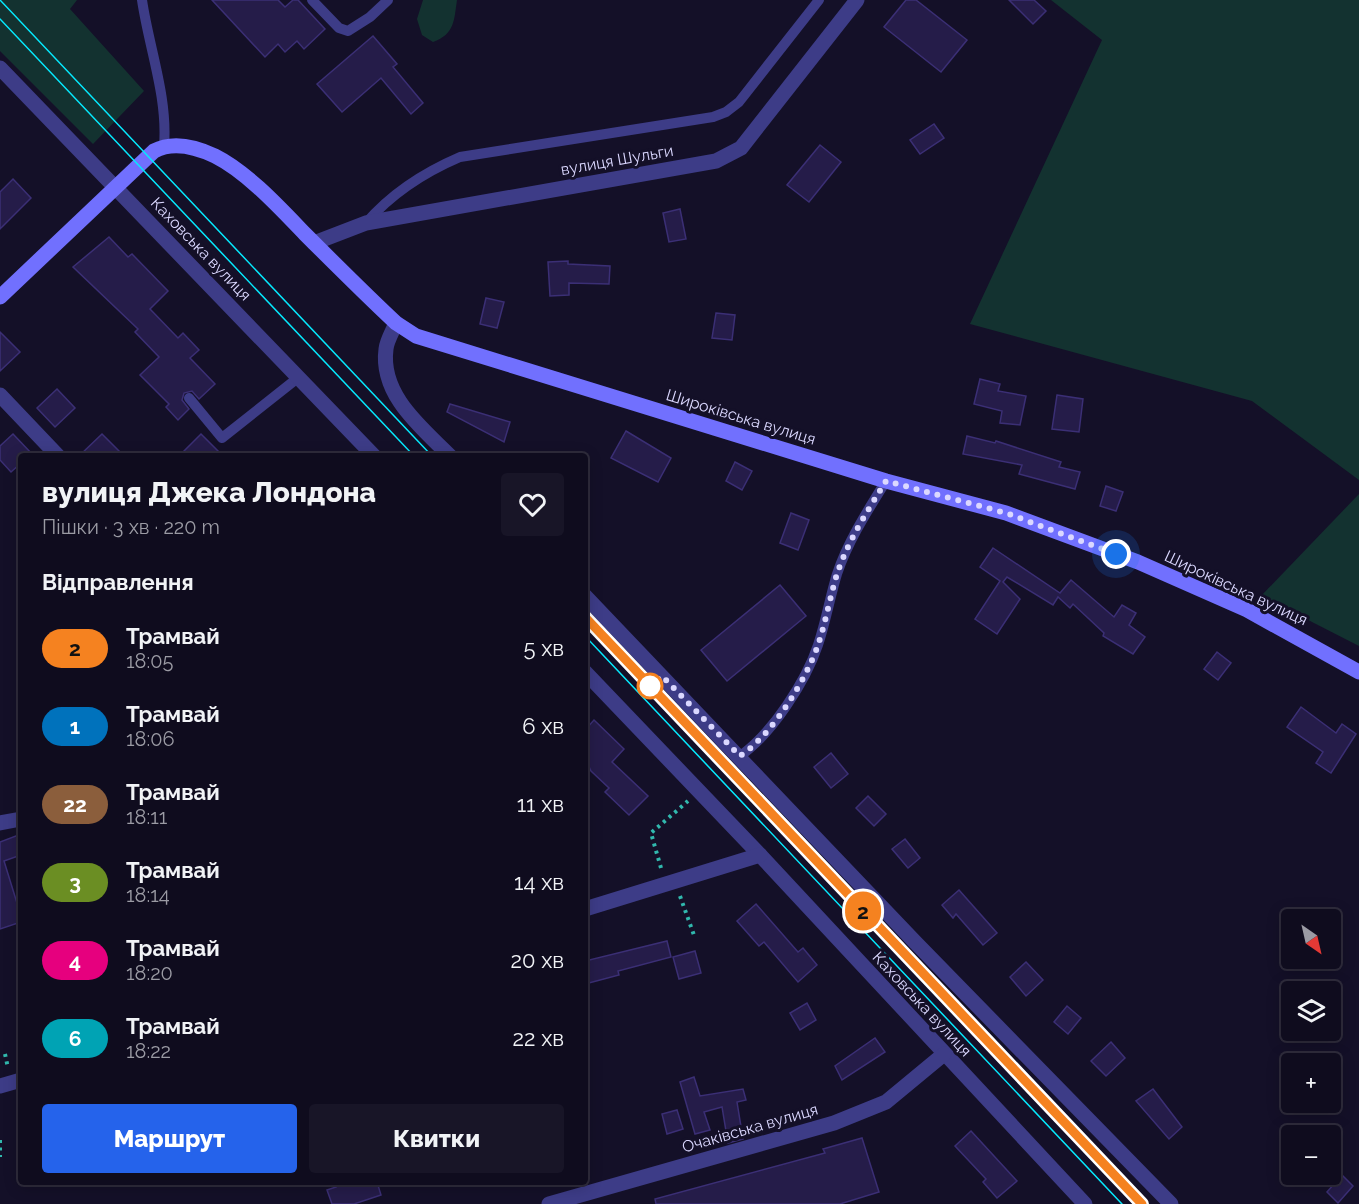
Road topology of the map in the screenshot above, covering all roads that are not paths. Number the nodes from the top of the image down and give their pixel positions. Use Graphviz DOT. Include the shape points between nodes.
graph roads {
  1 [pos="142,0"];
  2 [pos="312,0"];
  3 [pos="388,0"];
  4 [pos="819,0"];
  5 [pos="857,0"];
  6 [pos="0,68"];
  7 [pos="159,149"];
  8 [pos="115,185"];
  9 [pos="366,224"];
  10 [pos="314,243"];
  11 [pos="0,297"];
  12 [pos="396,323"];
  13 [pos="299,377"];
  14 [pos="0,395"];
  15 [pos="189,398"];
  16 [pos="55,453"];
  17 [pos="371,453"];
  18 [pos="447,453"];
  19 [pos="886,481"];
  20 [pos="588,599"];
  21 [pos="1359,672"];
  22 [pos="588,675"];
  23 [pos="740,756"];
  24 [pos="18,820"];
  25 [pos="0,823"];
  26 [pos="760,855"];
  27 [pos="588,908"];
  28 [pos="944,1054"];
  29 [pos="18,1081"];
  30 [pos="0,1086"];
  31 [pos="549,1204"];
  32 [pos="1084,1204"];
  33 [pos="1171,1204"];
  1 -- 7 [label="lane" via="165,128"];
  2 -- 3 [label="lane" via="339,28 348,31"];
  4 -- 9 [label="lane" via="739,102 726,112 460,157 399,193"];
  5 -- 9 [label="street, вулиця Шульги" via="741,148 716,161"];
  6 -- 8 [label="street, Каховська вулиця"];
  7 -- 8 [label="main road"];
  7 -- 10 [label="main road, Широківська вулиця" via="190,147 217,157 275,203"];
  8 -- 11 [label="main road"];
  8 -- 13 [label="street, Каховська вулиця"];
  9 -- 10 [label="street, вулиця Шульги"];
  10 -- 12 [label="main road, Широківська вулиця"];
  12 -- 18 [label="street" via="386,348 388,378 403,408"];
  12 -- 19 [label="main road, Широківська вулиця" via="416,336"];
  13 -- 15 [label="lane" via="222,438"];
  13 -- 17 [label="street, Каховська вулиця"];
  14 -- 16 [label="street"];
  19 -- 21 [label="main road, Широківська вулиця" via="1006,513 1138,562 1247,610"];
  19 -- 23 [label="lane" via="858,526 837,573 818,646 804,675 786,706"];
  20 -- 23 [label="street"];
  22 -- 26 [label="street, Каховська вулиця"];
  23 -- 33 [label="street"];
  24 -- 25 [label="street"];
  26 -- 27 [label="street"];
  26 -- 28 [label="street, Каховська вулиця"];
  28 -- 31 [label="street, Очаківська вулиця" via="886,1102 834,1123"];
  28 -- 32 [label="street, Каховська вулиця"];
  29 -- 30 [label="street"];
}
